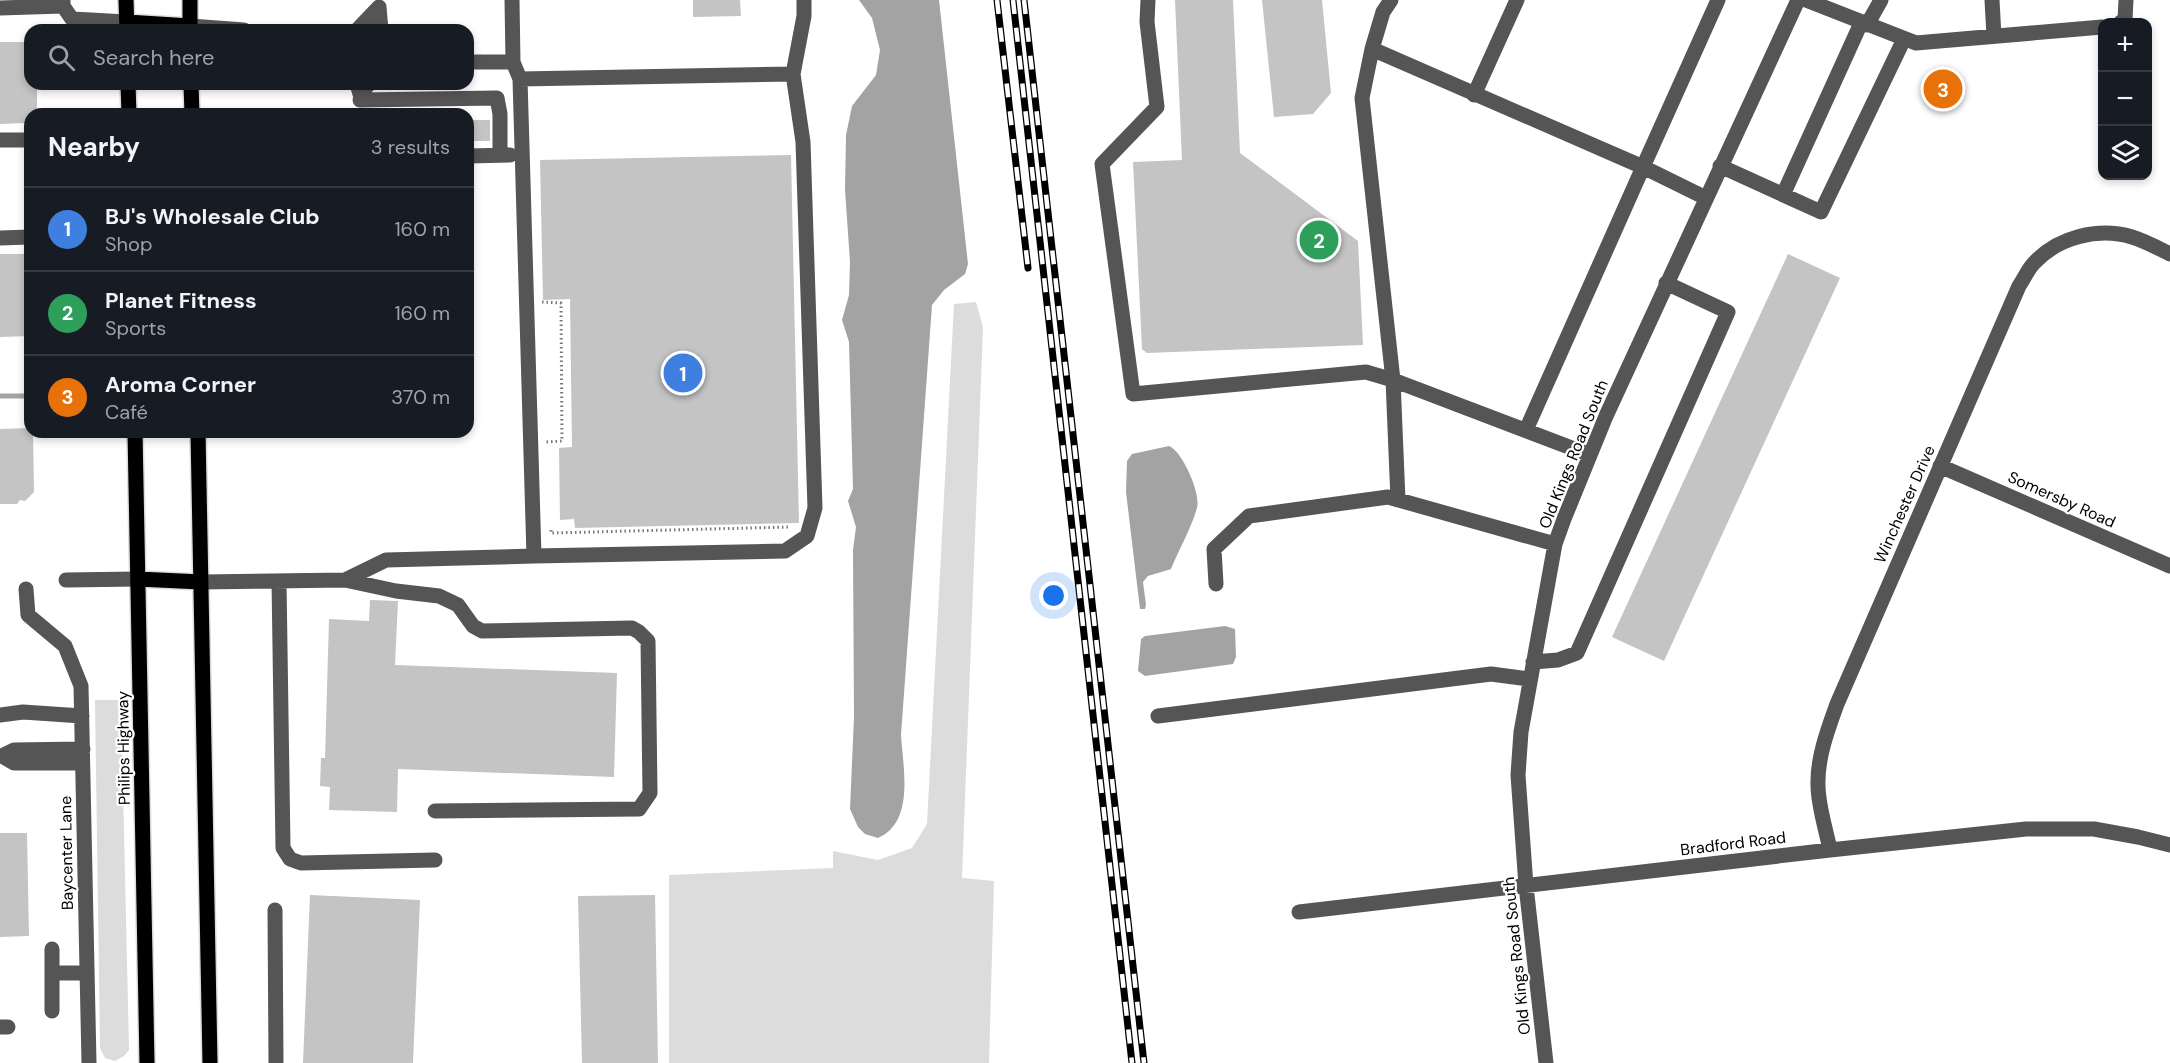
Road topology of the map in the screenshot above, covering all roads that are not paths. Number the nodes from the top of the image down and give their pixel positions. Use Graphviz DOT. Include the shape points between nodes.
graph roads {
  1 [pos="126,0"];
  2 [pos="190,0"];
  3 [pos="512,0"];
  4 [pos="804,0"];
  5 [pos="1148,0"];
  6 [pos="1391,0"];
  7 [pos="1517,0"];
  8 [pos="1718,0"];
  9 [pos="1798,0"];
  10 [pos="1806,0"];
  11 [pos="1881,0"];
  12 [pos="1992,0"];
  13 [pos="2126,0"];
  14 [pos="63,3"];
  15 [pos="379,4"];
  16 [pos="0,8"];
  17 [pos="2125,18"];
  18 [pos="111,24"];
  19 [pos="127,24"];
  20 [pos="190,24"];
  21 [pos="362,24"];
  22 [pos="381,24"];
  23 [pos="1864,24"];
  24 [pos="2098,27"];
  25 [pos="1994,36"];
  26 [pos="1904,39"];
  27 [pos="1372,49"];
  28 [pos="474,62"];
  29 [pos="513,62"];
  30 [pos="793,74"];
  31 [pos="520,79"];
  32 [pos="128,90"];
  33 [pos="191,90"];
  34 [pos="1474,95"];
  35 [pos="360,100"];
  36 [pos="383,107"];
  37 [pos="129,108"];
  38 [pos="192,108"];
  39 [pos="0,140"];
  40 [pos="24,140"];
  41 [pos="500,155"];
  42 [pos="522,155"];
  43 [pos="474,156"];
  44 [pos="1720,166"];
  45 [pos="1642,167"];
  46 [pos="1783,195"];
  47 [pos="1706,198"];
  48 [pos="24,237"];
  49 [pos="0,238"];
  50 [pos="2170,254"];
  51 [pos="1666,283"];
  52 [pos="1392,380"];
  53 [pos="1526,430"];
  54 [pos="135,438"];
  55 [pos="198,438"];
  56 [pos="1590,455"];
  57 [pos="1940,466"];
  58 [pos="1398,500"];
  59 [pos="1556,544"];
  60 [pos="534,556"];
  61 [pos="2170,566"];
  62 [pos="138,579"];
  63 [pos="66,580"];
  64 [pos="345,580"];
  65 [pos="279,581"];
  66 [pos="201,582"];
  67 [pos="1216,584"];
  68 [pos="26,589"];
  69 [pos="1533,662"];
  70 [pos="1529,679"];
  71 [pos="0,715"];
  72 [pos="82,716"];
  73 [pos="1158,716"];
  74 [pos="1,756"];
  75 [pos="82,756"];
  76 [pos="435,811"];
  77 [pos="2170,845"];
  78 [pos="1830,850"];
  79 [pos="435,860"];
  80 [pos="1526,886"];
  81 [pos="274,910"];
  82 [pos="1299,912"];
  83 [pos="52,949"];
  84 [pos="52,973"];
  85 [pos="87,973"];
  86 [pos="52,1011"];
  87 [pos="89,1063"];
  88 [pos="147,1063"];
  89 [pos="210,1063"];
  90 [pos="276,1063"];
  91 [pos="1546,1063"];
  1 -- 19 [label="main road"];
  2 -- 20 [label="main road"];
  3 -- 29 [label="street"];
  4 -- 30 [label="street"];
  5 -- 52 [label="street" via="1157,107 1102,164 1133,394 1366,372"];
  6 -- 27 [label="street" via="1383,12"];
  7 -- 34 [label="street"];
  8 -- 45 [label="street"];
  9 -- 44 [label="street, Old Kings Road South"];
  10 -- 23 [label="street"];
  11 -- 23 [label="street"];
  12 -- 25 [label="street"];
  13 -- 17 [label="street"];
  14 -- 16 [label="street"];
  14 -- 18 [label="street" via="72,19"];
  15 -- 21 [label="street"];
  15 -- 22 [label="street"];
  23 -- 26 [label="street"];
  23 -- 46 [label="street"];
  24 -- 25 [label="street"];
  25 -- 26 [label="street" via="1916,43"];
  26 -- 46 [label="street" via="1821,212"];
  27 -- 34 [label="street"];
  27 -- 52 [label="street" via="1362,98"];
  28 -- 29 [label="street"];
  29 -- 31 [label="street"];
  30 -- 31 [label="street"];
  30 -- 60 [label="street" via="803,142 815,508 807,536 785,551"];
  31 -- 42 [label="street"];
  32 -- 37 [label="main road"];
  33 -- 38 [label="main road"];
  34 -- 45 [label="street"];
  35 -- 36 [label="street"];
  36 -- 41 [label="street" via="496,98"];
  39 -- 40 [label="street"];
  41 -- 42 [label="street"];
  41 -- 43 [label="street"];
  42 -- 60 [label="street"];
  44 -- 46 [label="street"];
  44 -- 47 [label="street, Old Kings Road South"];
  45 -- 47 [label="street"];
  45 -- 53 [label="street"];
  47 -- 51 [label="street, Old Kings Road South"];
  48 -- 49 [label="street"];
  50 -- 57 [label="street, Winchester Drive" via="2133,237 2112,233 2084,235 2065,242 2033,263 2019,286"];
  51 -- 56 [label="street, Old Kings Road South"];
  51 -- 69 [label="street" via="1728,312 1577,654"];
  52 -- 53 [label="street"];
  52 -- 58 [label="street"];
  53 -- 56 [label="street"];
  54 -- 62 [label="main road, Philips Highway"];
  55 -- 66 [label="main road"];
  56 -- 59 [label="street, Old Kings Road South"];
  57 -- 61 [label="street, Somersby Road"];
  57 -- 78 [label="street, Winchester Drive" via="1827,729 1818,786"];
  58 -- 59 [label="street"];
  58 -- 67 [label="street" via="1388,497 1249,516 1214,549"];
  59 -- 69 [label="street, Old Kings Road South"];
  60 -- 64 [label="street" via="386,560"];
  62 -- 63 [label="street"];
  62 -- 66 [label="main road"];
  62 -- 88 [label="main road, Philips Highway"];
  64 -- 65 [label="street"];
  64 -- 76 [label="street" via="439,596 458,605 473,626 482,631 632,628 648,641 650,793 639,809"];
  65 -- 66 [label="street"];
  65 -- 79 [label="street" via="283,849 290,859 301,863"];
  66 -- 89 [label="main road"];
  68 -- 72 [label="street, Baycenter Lane" via="28,615 65,646 81,686"];
  69 -- 70 [label="street, Old Kings Road South"];
  70 -- 73 [label="street" via="1491,674"];
  70 -- 80 [label="street, Old Kings Road South" via="1518,775"];
  71 -- 72 [label="street" via="23,712"];
  72 -- 75 [label="street, Baycenter Lane"];
  74 -- 75 [label="street" via="14,763"];
  75 -- 85 [label="street, Baycenter Lane"];
  77 -- 78 [label="street, Bradford Road" via="2094,830 2060,828"];
  78 -- 80 [label="street, Bradford Road"];
  80 -- 82 [label="street, Bradford Road"];
  80 -- 91 [label="street, Old Kings Road South"];
  81 -- 90 [label="street"];
  83 -- 84 [label="street"];
  84 -- 85 [label="street"];
  84 -- 86 [label="street"];
  85 -- 87 [label="street, Baycenter Lane"];
}
